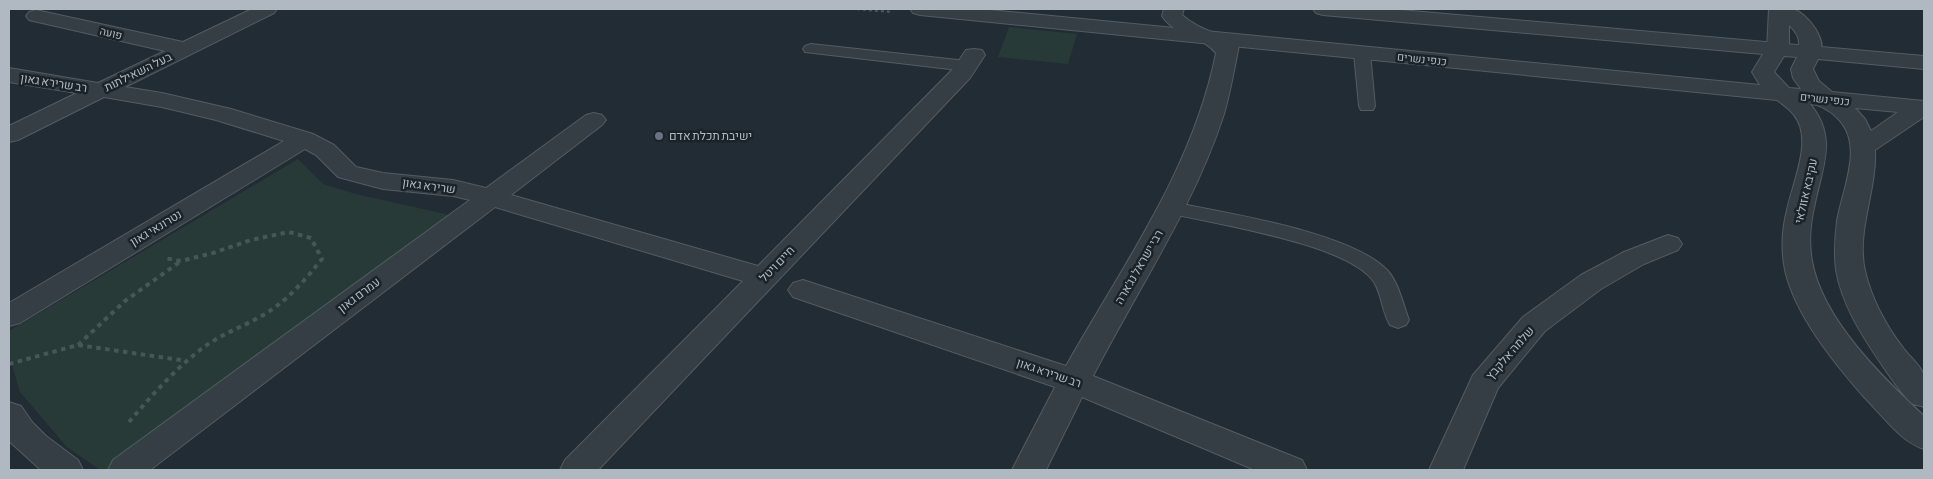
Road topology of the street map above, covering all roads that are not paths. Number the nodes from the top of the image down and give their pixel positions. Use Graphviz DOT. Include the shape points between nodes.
graph roads {
  1 [pos="267,9"];
  2 [pos="920,9"];
  3 [pos="1174,9"];
  4 [pos="1335,9"];
  5 [pos="1780,9"];
  6 [pos="1384,12"];
  7 [pos="36,16"];
  8 [pos="1222,44"];
  9 [pos="186,49"];
  10 [pos="810,49"];
  11 [pos="1778,49"];
  12 [pos="1811,52"];
  13 [pos="1362,53"];
  14 [pos="970,61"];
  15 [pos="1924,62"];
  16 [pos="9,75"];
  17 [pos="1710,88"];
  18 [pos="100,91"];
  19 [pos="1785,95"];
  20 [pos="1829,99"];
  21 [pos="1367,106"];
  22 [pos="1924,108"];
  23 [pos="594,120"];
  24 [pos="9,135"];
  25 [pos="304,139"];
  26 [pos="1814,141"];
  27 [pos="1862,148"];
  28 [pos="491,197"];
  29 [pos="1172,208"];
  30 [pos="1668,244"];
  31 [pos="764,277"];
  32 [pos="802,290"];
  33 [pos="9,316"];
  34 [pos="1398,320"];
  35 [pos="1074,381"];
  36 [pos="1924,395"];
  37 [pos="9,415"];
  38 [pos="1924,436"];
  39 [pos="66,470"];
  40 [pos="125,470"];
  41 [pos="577,470"];
  42 [pos="1029,470"];
  43 [pos="1290,470"];
  44 [pos="1446,470"];
  1 -- 9 [label="street, בעל השאילתות"];
  2 -- 8 [label="street, כנפי נשרים"];
  3 -- 8 [label="street" via="1172,16 1177,23"];
  4 -- 6 [label="street"];
  5 -- 11 [label="street"];
  5 -- 12 [label="street" via="1808,33 1812,39"];
  6 -- 11 [label="street"];
  7 -- 9 [label="street, פועה"];
  8 -- 13 [label="street, כנפי נשרים"];
  8 -- 29 [label="street, רבי ישראל נג'ארה" via="1220,91 1210,123"];
  9 -- 18 [label="street, בעל השאילתות"];
  10 -- 14 [label="lane"];
  11 -- 12 [label="street"];
  11 -- 19 [label="street, עקיבא אזולאי" via="1763,72 1771,84"];
  12 -- 15 [label="street"];
  12 -- 20 [label="street" via="1802,69 1803,76"];
  13 -- 17 [label="street, כנפי נשרים"];
  13 -- 21 [label="lane"];
  14 -- 31 [label="street, חיים ויטל"];
  16 -- 18 [label="street, רב שרירא גאון"];
  17 -- 19 [label="street, כנפי נשרים"];
  17 -- 26 [label="street" via="1776,111 1800,125"];
  18 -- 24 [label="street, בעל השאילתות"];
  18 -- 25 [label="street, שרירא גאון" via="162,100 223,114"];
  19 -- 20 [label="street, כנפי נשרים"];
  19 -- 26 [label="street, עקיבא אזולאי" via="1807,113"];
  20 -- 22 [label="street, כנפי נשרים"];
  20 -- 27 [label="street" via="1855,122 1861,134"];
  22 -- 27 [label="street"];
  23 -- 28 [label="street, עמרם גאון"];
  25 -- 28 [label="street, שרירא גאון" via="325,150 347,172 383,181 453,188"];
  25 -- 33 [label="street, נטרונאי גאון"];
  26 -- 38 [label="street, עקיבא אזולאי" via="1814,161 1798,220 1796,246 1801,275 1838,343 1870,382"];
  27 -- 36 [label="street" via="1860,177 1847,242 1853,287 1881,341"];
  28 -- 31 [label="street, שרירא גאון"];
  28 -- 40 [label="street, עמרם גאון"];
  29 -- 34 [label="lane" via="1320,242 1355,256 1381,276"];
  29 -- 35 [label="street, רבי ישראל נג'ארה"];
  30 -- 44 [label="street, שלמה אלקבץ" via="1591,282 1534,324 1484,383"];
  31 -- 41 [label="street, חיים ויטל"];
  32 -- 35 [label="street, רב שרירא גאון"];
  35 -- 42 [label="street, רבי ישראל נג'ארה"];
  35 -- 43 [label="street, רב שרירא גאון"];
  37 -- 39 [label="street" via="18,430"];
}
